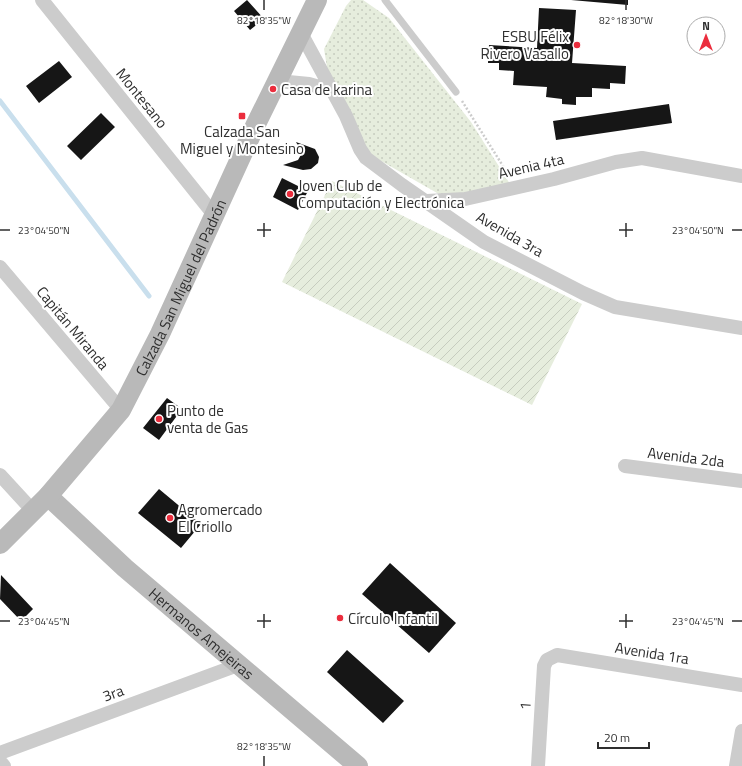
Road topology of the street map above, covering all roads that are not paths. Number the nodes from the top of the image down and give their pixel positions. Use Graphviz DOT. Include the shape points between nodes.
graph roads {
  1 [pos="42,0"];
  2 [pos="317,0"];
  3 [pos="385,0"];
  4 [pos="301,33"];
  5 [pos="278,81"];
  6 [pos="333,92"];
  7 [pos="456,92"];
  8 [pos="742,176"];
  9 [pos="427,201"];
  10 [pos="215,216"];
  11 [pos="0,267"];
  12 [pos="742,328"];
  13 [pos="121,410"];
  14 [pos="625,466"];
  15 [pos="0,475"];
  16 [pos="742,481"];
  17 [pos="48,496"];
  18 [pos="34,512"];
  19 [pos="0,544"];
  20 [pos="557,655"];
  21 [pos="238,665"];
  22 [pos="742,685"];
  23 [pos="742,731"];
  24 [pos="0,753"];
  25 [pos="0,761"];
  26 [pos="4,766"];
  27 [pos="358,766"];
  28 [pos="538,766"];
  29 [pos="736,766"];
  1 -- 10 [label="street, Montesano"];
  2 -- 4 [label="main road, Calzada San Miguel del Padrón"];
  3 -- 7 [label="lane"];
  4 -- 5 [label="main road, Calzada San Miguel del Padrón"];
  4 -- 6 [label="street, Avenida 3ra"];
  5 -- 6 [label="street" via="309,84"];
  5 -- 10 [label="main road, Calzada San Miguel del Padrón"];
  6 -- 9 [label="street, Avenida 3ra" via="366,158"];
  8 -- 9 [label="street, Avenia 4ta" via="642,158 465,199"];
  9 -- 12 [label="street, Avenida 3ra" via="484,242 615,307"];
  10 -- 13 [label="main road, Calzada San Miguel del Padrón"];
  11 -- 13 [label="street, Capitán Miranda"];
  13 -- 17 [label="main road, Calzada San Miguel del Padrón"];
  14 -- 16 [label="street, Avenida 2da"];
  15 -- 18 [label="street"];
  17 -- 18 [label="main road, Calzada San Miguel del Padrón"];
  17 -- 21 [label="main road, Hermanos Amejeiras" via="125,568"];
  18 -- 19 [label="main road, Calzada San Miguel del Padrón"];
  20 -- 22 [label="street, Avenida 1ra"];
  20 -- 28 [label="street, 1" via="547,660 544,666"];
  21 -- 24 [label="street, 3ra"];
  21 -- 27 [label="main road, Hermanos Amejeiras"];
  23 -- 29 [label="street"];
  25 -- 26 [label="street"];
}
